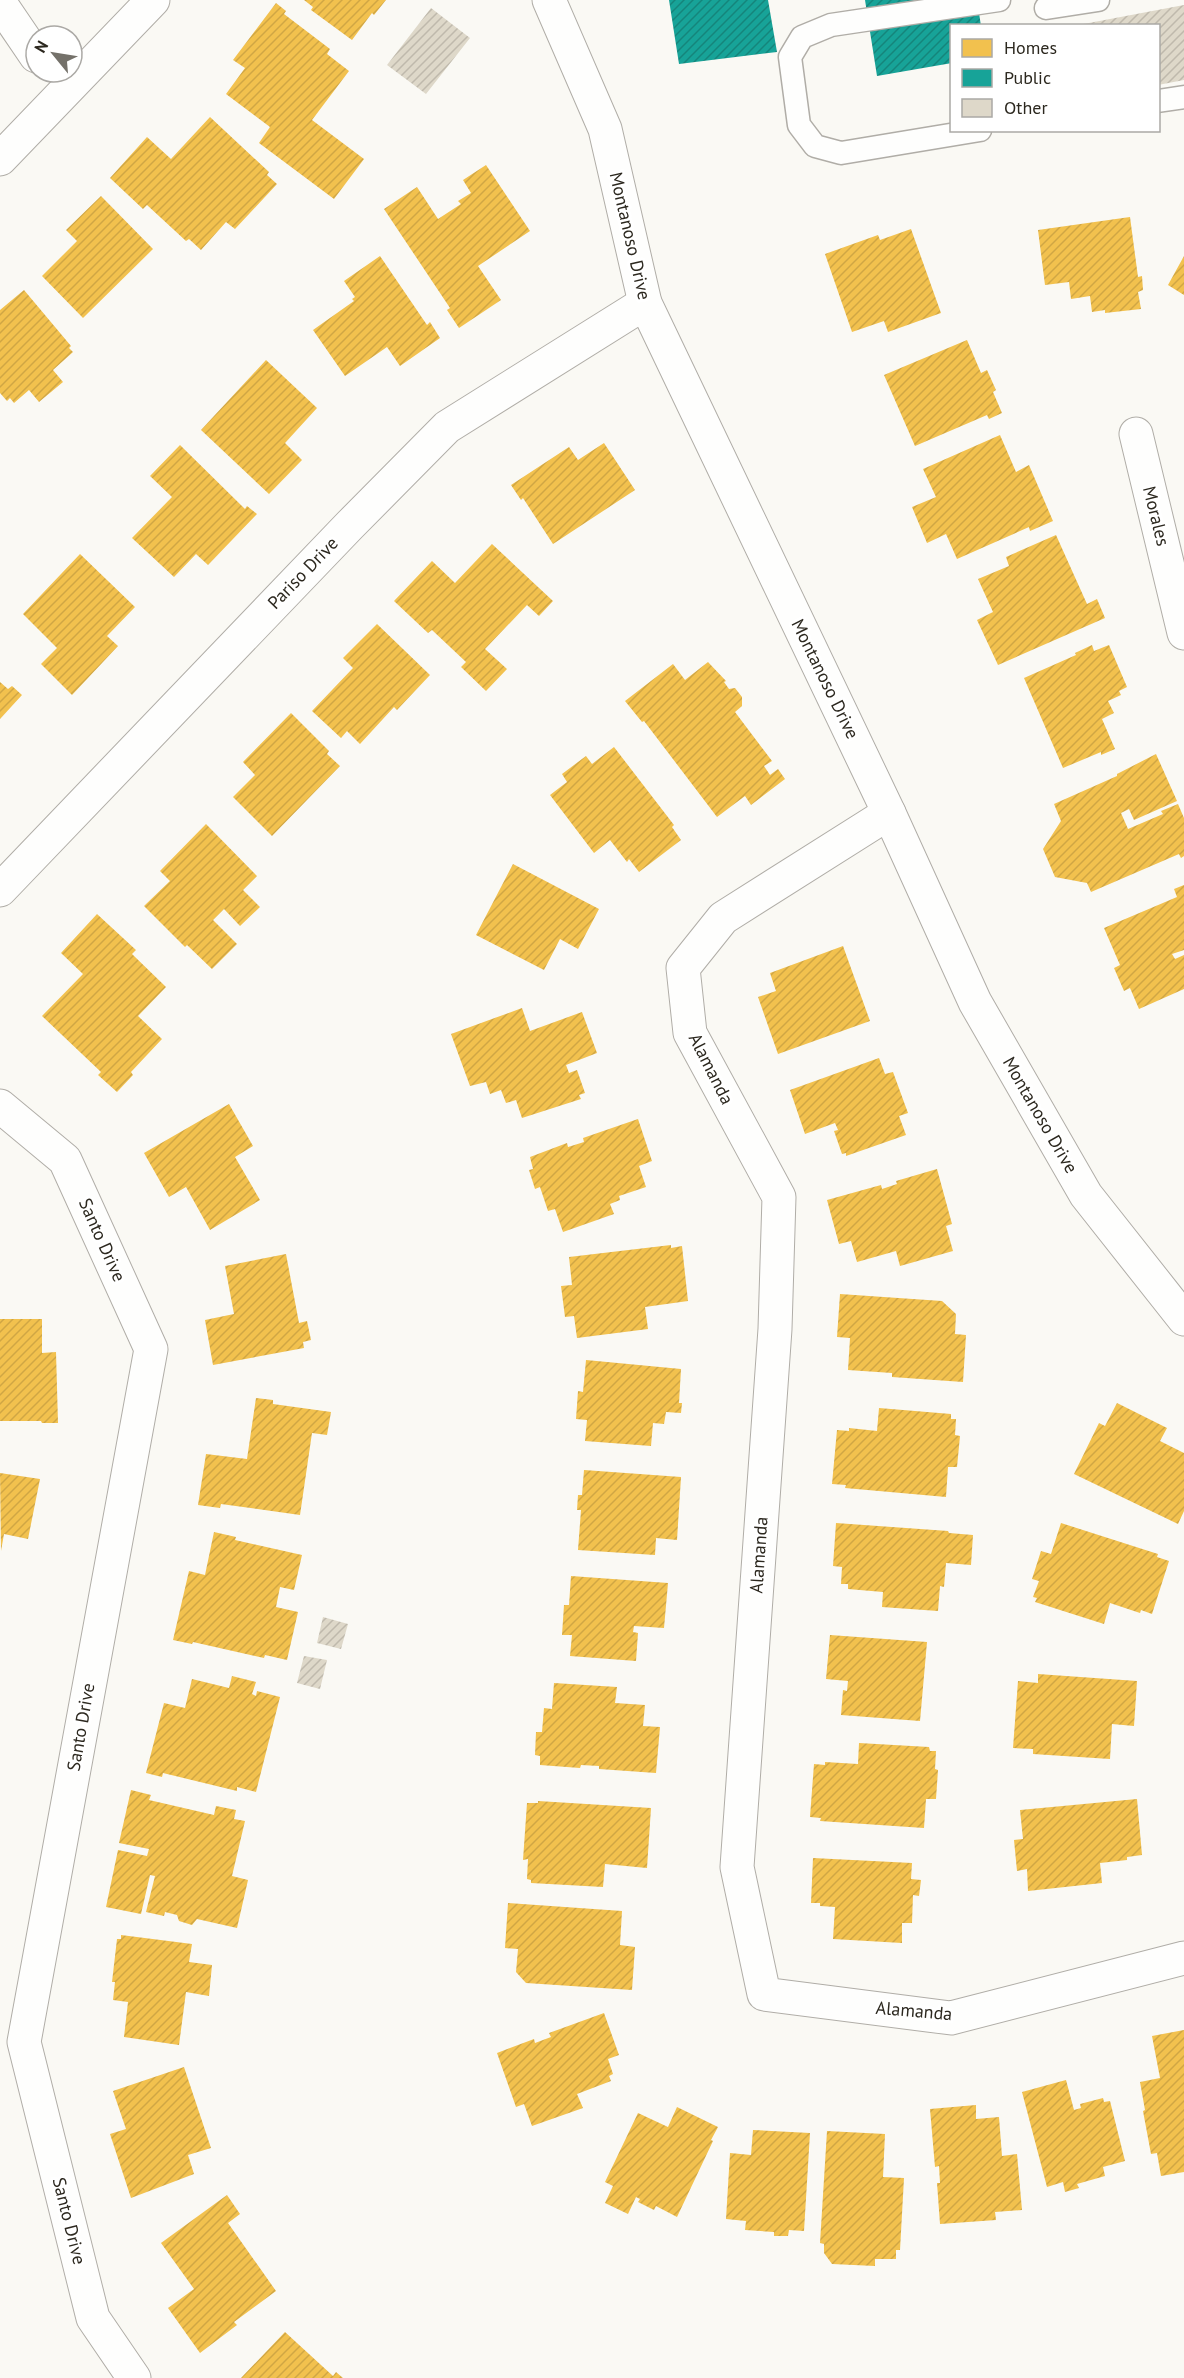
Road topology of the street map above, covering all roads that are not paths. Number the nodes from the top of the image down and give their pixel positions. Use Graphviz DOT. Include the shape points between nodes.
graph roads {
  1 [pos="153,0"];
  2 [pos="549,0"];
  3 [pos="999,0"];
  4 [pos="1098,0"];
  5 [pos="0,3"];
  6 [pos="1047,11"];
  7 [pos="24,38"];
  8 [pos="84,59"];
  9 [pos="55,84"];
  10 [pos="1184,97"];
  11 [pos="1160,101"];
  12 [pos="968,132"];
  13 [pos="0,159"];
  14 [pos="645,303"];
  15 [pos="1136,435"];
  16 [pos="1184,633"];
  17 [pos="889,813"];
  18 [pos="0,890"];
  19 [pos="0,1106"];
  20 [pos="1184,1319"];
  21 [pos="1184,1958"];
  22 [pos="134,2378"];
  1 -- 8 [label="street"];
  2 -- 14 [label="street, Montanoso Drive" via="605,129"];
  3 -- 12 [label="lane" via="831,25 802,38 790,57 799,124 815,146 841,153"];
  4 -- 6 [label="lane"];
  5 -- 7 [label="street"];
  9 -- 13 [label="street"];
  10 -- 11 [label="lane"];
  14 -- 17 [label="street, Montanoso Drive"];
  14 -- 18 [label="street, Pariso Drive" via="447,427"];
  15 -- 16 [label="street, Morales"];
  17 -- 20 [label="street, Montanoso Drive" via="975,1002 1086,1195"];
  17 -- 21 [label="street, Alamanda" via="723,918 683,968 690,1033 779,1197 775,1329 737,1867 764,1994 951,2018"];
  19 -- 22 [label="street, Santo Drive" via="65,1160 151,1349 24,2042 93,2318"];
}
